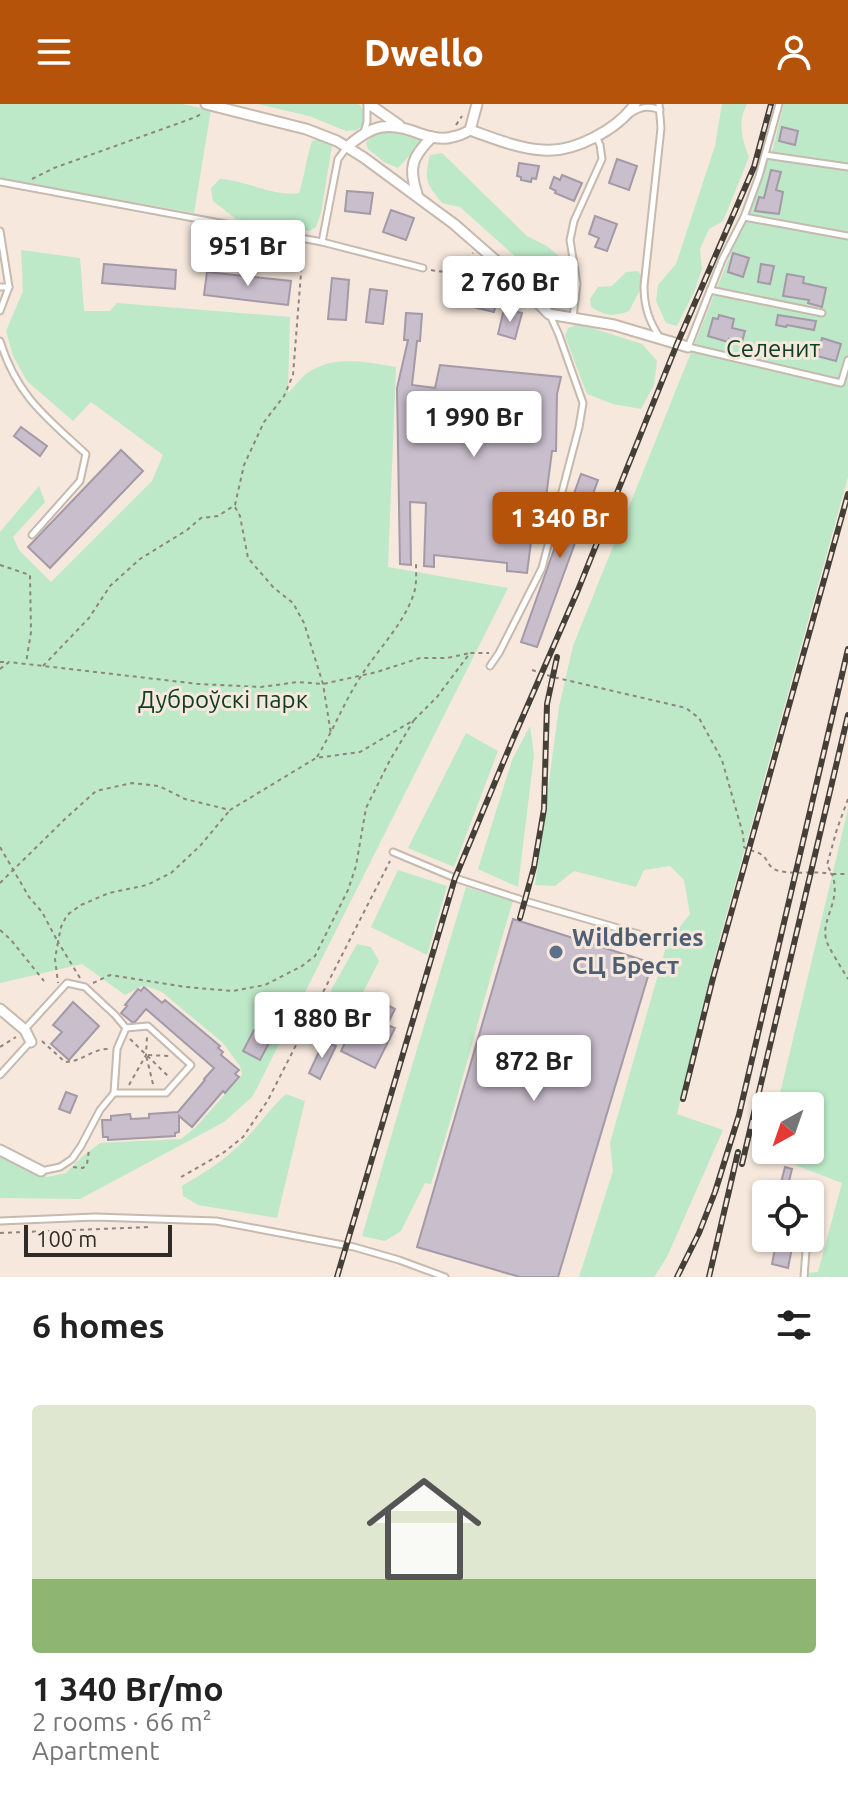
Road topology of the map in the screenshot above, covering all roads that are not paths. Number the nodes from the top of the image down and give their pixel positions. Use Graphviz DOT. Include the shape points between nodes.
graph roads {
  1 [pos="368,104"];
  2 [pos="477,104"];
  3 [pos="635,104"];
  4 [pos="779,104"];
  5 [pos="208,105"];
  6 [pos="660,107"];
  7 [pos="628,114"];
  8 [pos="401,126"];
  9 [pos="470,130"];
  10 [pos="363,133"];
  11 [pos="596,136"];
  12 [pos="432,137"];
  13 [pos="347,147"];
  14 [pos="765,155"];
  15 [pos="848,167"];
  16 [pos="0,182"];
  17 [pos="417,196"];
  18 [pos="744,217"];
  19 [pos="0,231"];
  20 [pos="848,236"];
  21 [pos="322,242"];
  22 [pos="423,268"];
  23 [pos="0,287"];
  24 [pos="9,287"];
  25 [pos="710,290"];
  26 [pos="0,311"];
  27 [pos="822,313"];
  28 [pos="549,314"];
  29 [pos="573,317"];
  30 [pos="661,339"];
  31 [pos="0,341"];
  32 [pos="688,347"];
  33 [pos="848,360"];
  34 [pos="32,535"];
  35 [pos="490,666"];
  36 [pos="394,852"];
  37 [pos="652,938"];
  38 [pos="0,1009"];
  39 [pos="125,1031"];
  40 [pos="26,1034"];
  41 [pos="0,1075"];
  42 [pos="114,1093"];
  43 [pos="0,1150"];
  44 [pos="41,1171"];
  45 [pos="0,1221"];
  46 [pos="806,1252"];
  47 [pos="437,1276"];
  48 [pos="445,1277"];
  49 [pos="804,1277"];
  1 -- 8 [label="street"];
  1 -- 10 [label="lane"];
  2 -- 9 [label="street"];
  3 -- 7 [label="street"];
  4 -- 14 [label="lane"];
  5 -- 13 [label="street" via="288,123"];
  6 -- 7 [label="lane"];
  6 -- 30 [label="lane" via="644,301"];
  7 -- 11 [label="street"];
  8 -- 10 [label="street"];
  8 -- 12 [label="street"];
  9 -- 11 [label="street" via="542,150"];
  9 -- 12 [label="street" via="450,138"];
  10 -- 13 [label="street"];
  11 -- 29 [label="lane" via="602,159 570,240 577,284"];
  12 -- 17 [label="street" via="412,165"];
  13 -- 17 [label="street"];
  13 -- 21 [label="lane" via="338,159"];
  14 -- 15 [label="lane"];
  14 -- 18 [label="lane"];
  16 -- 21 [label="lane"];
  17 -- 28 [label="street" via="480,246"];
  18 -- 20 [label="lane"];
  18 -- 25 [label="lane"];
  19 -- 24 [label="lane"];
  21 -- 22 [label="lane"];
  23 -- 24 [label="lane"];
  24 -- 26 [label="lane"];
  25 -- 27 [label="lane"];
  25 -- 32 [label="lane"];
  28 -- 29 [label="street"];
  28 -- 35 [label="lane" via="583,403 579,427 542,568"];
  29 -- 30 [label="street"];
  30 -- 32 [label="street"];
  31 -- 34 [label="lane" via="19,386 86,454 80,481"];
  32 -- 33 [label="lane" via="841,383"];
  36 -- 37 [label="lane" via="455,878"];
  38 -- 40 [label="street"];
  39 -- 40 [label="lane" via="85,987 67,983"];
  39 -- 42 [label="lane" via="117,1049"];
  39 -- 42 [label="lane" via="148,1026 191,1065 166,1093"];
  40 -- 41 [label="lane"];
  42 -- 44 [label="lane" via="72,1159"];
  43 -- 44 [label="street"];
  45 -- 47 [label="lane" via="216,1221 354,1247"];
  46 -- 49 [label="lane"];
  47 -- 48 [label="lane"];
}
